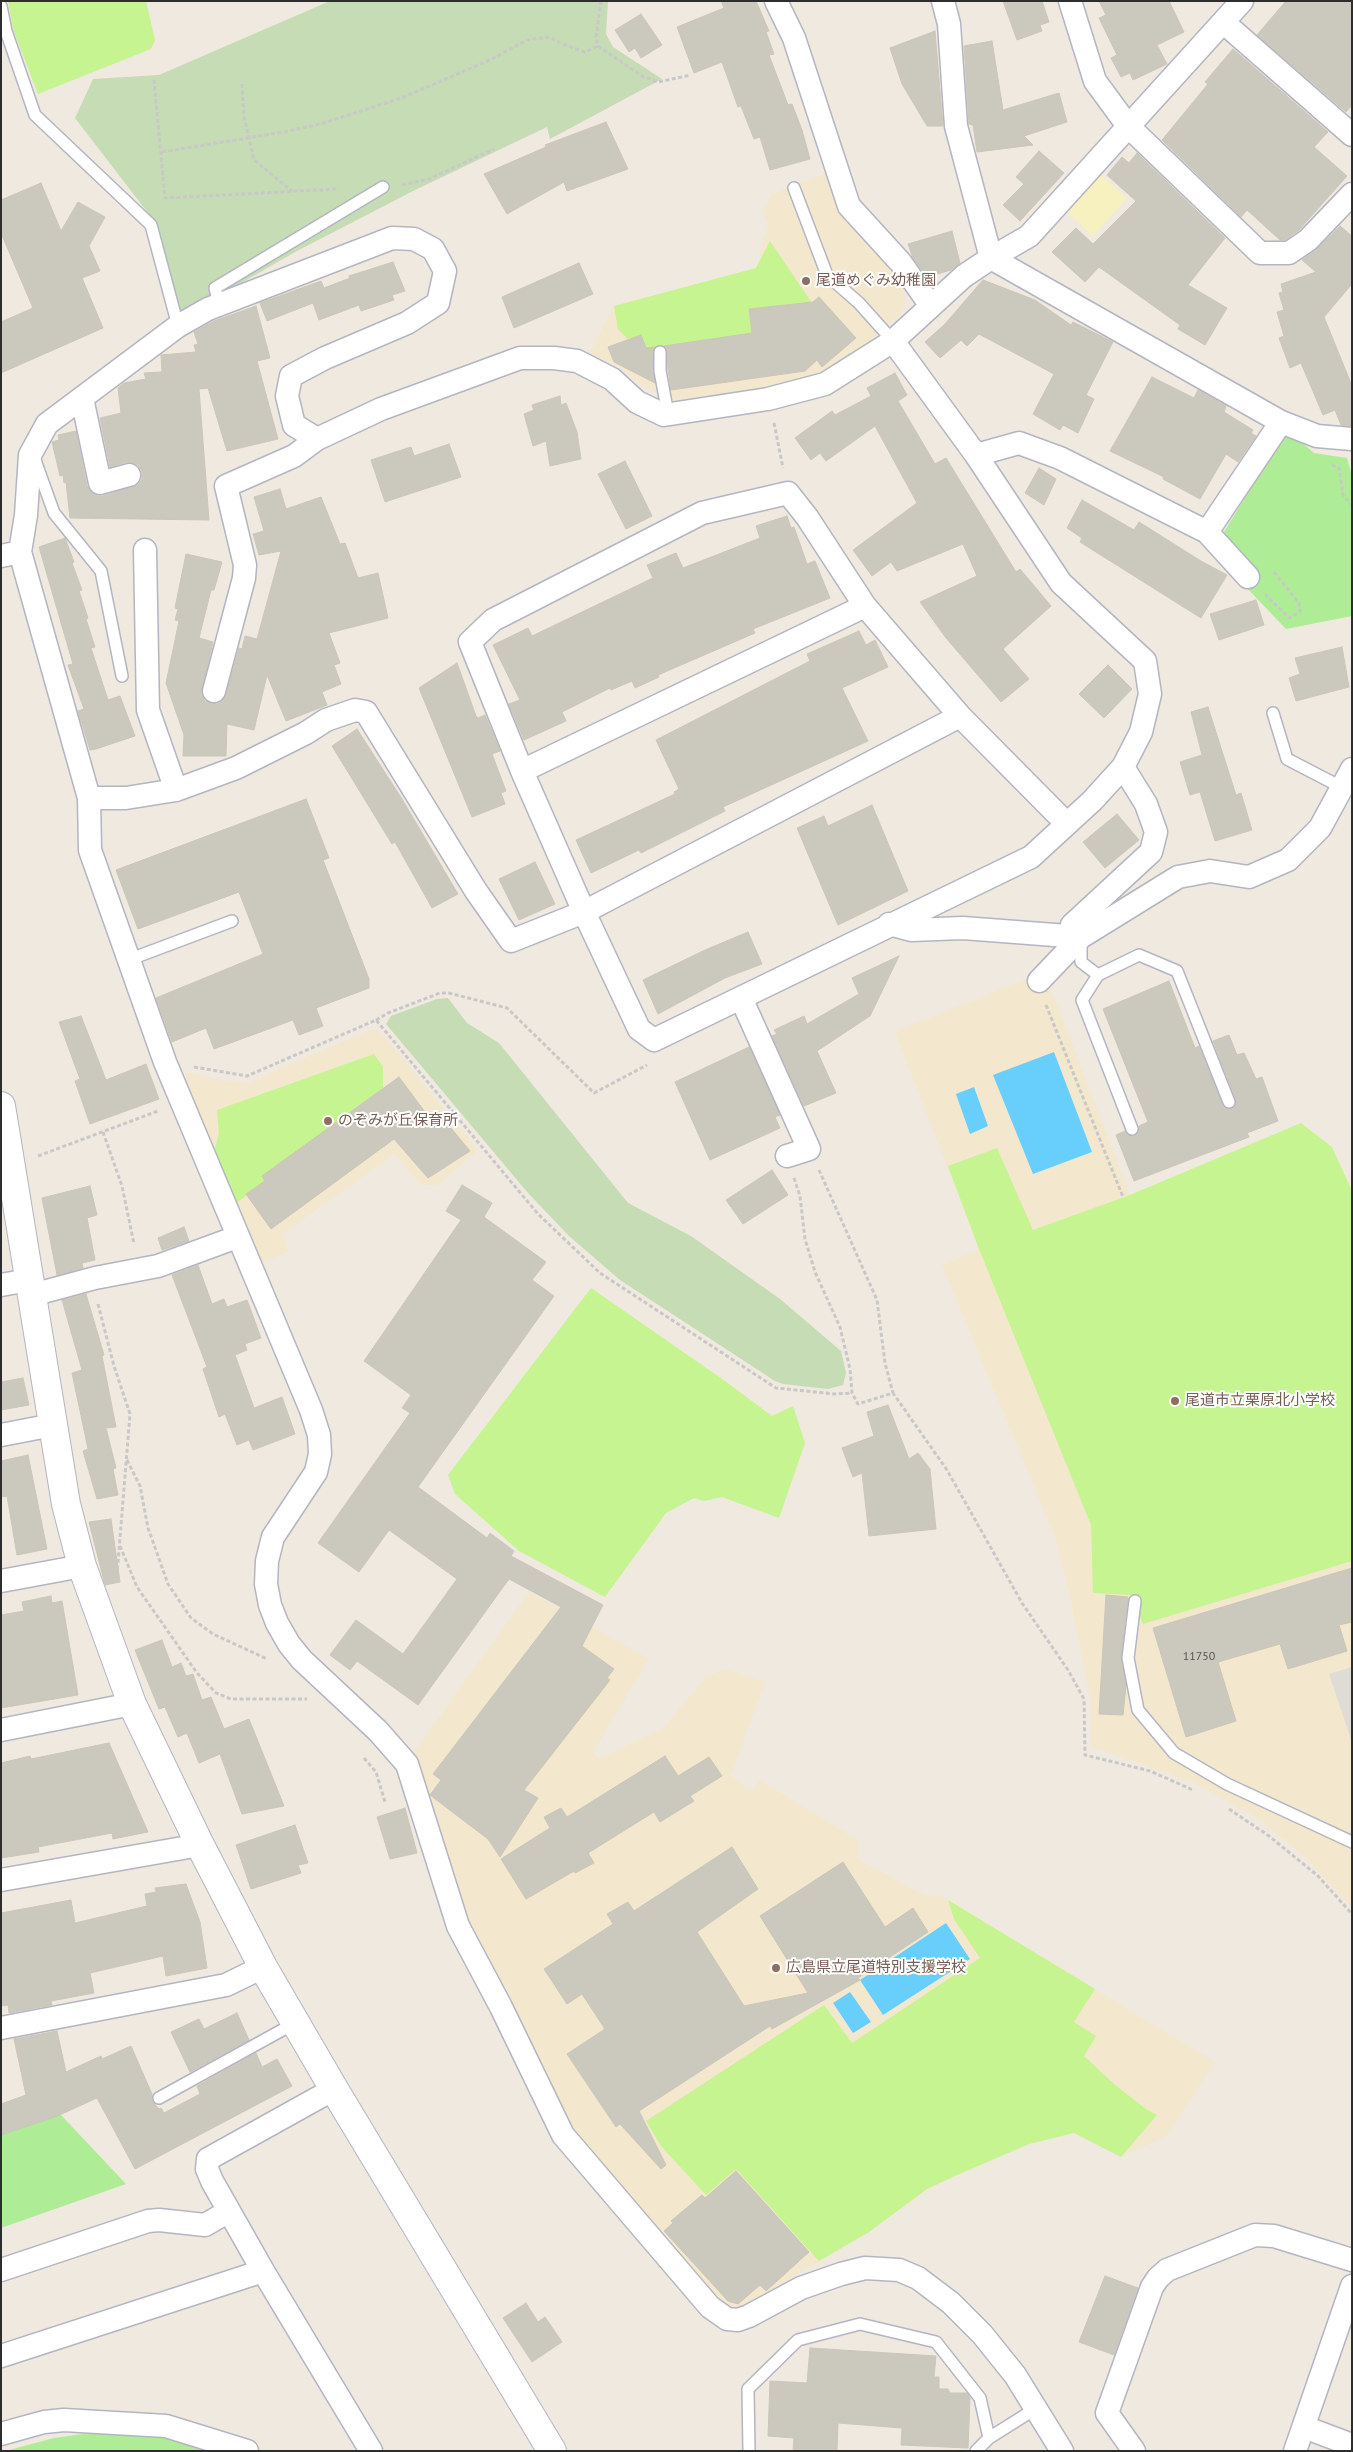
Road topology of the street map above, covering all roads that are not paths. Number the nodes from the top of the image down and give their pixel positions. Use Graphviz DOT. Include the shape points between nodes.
graph roads {
  1 [pos="776,1"];
  2 [pos="943,1"];
  3 [pos="1070,1"];
  4 [pos="1242,1"];
  5 [pos="1,6"];
  6 [pos="1223,22"];
  7 [pos="1128,126"];
  8 [pos="1352,135"];
  9 [pos="383,187"];
  10 [pos="794,188"];
  11 [pos="1352,194"];
  12 [pos="991,258"];
  13 [pos="219,304"];
  14 [pos="930,306"];
  15 [pos="178,326"];
  16 [pos="893,341"];
  17 [pos="660,352"];
  18 [pos="82,398"];
  19 [pos="668,414"];
  20 [pos="1281,422"];
  21 [pos="317,439"];
  22 [pos="1352,439"];
  23 [pos="32,451"];
  24 [pos="976,455"];
  25 [pos="129,475"];
  26 [pos="1207,532"];
  27 [pos="145,550"];
  28 [pos="11,554"];
  29 [pos="1248,577"];
  30 [pos="865,606"];
  31 [pos="122,676"];
  32 [pos="214,691"];
  33 [pos="1273,713"];
  34 [pos="960,716"];
  35 [pos="1123,767"];
  36 [pos="522,771"];
  37 [pos="1348,779"];
  38 [pos="176,790"];
  39 [pos="89,798"];
  40 [pos="1067,824"];
  41 [pos="584,912"];
  42 [pos="232,922"];
  43 [pos="888,924"];
  44 [pos="1077,937"];
  45 [pos="128,960"];
  46 [pos="1098,975"];
  47 [pos="1039,981"];
  48 [pos="741,998"];
  49 [pos="1229,1102"];
  50 [pos="1,1106"];
  51 [pos="1132,1129"];
  52 [pos="4,1133"];
  53 [pos="787,1156"];
  54 [pos="237,1237"];
  55 [pos="1,1285"];
  56 [pos="30,1287"];
  57 [pos="53,1425"];
  58 [pos="1,1435"];
  59 [pos="82,1566"];
  60 [pos="1,1581"];
  61 [pos="1135,1601"];
  62 [pos="132,1704"];
  63 [pos="1,1730"];
  64 [pos="1352,1842"];
  65 [pos="200,1845"];
  66 [pos="1,1880"];
  67 [pos="263,1967"];
  68 [pos="295,2023"];
  69 [pos="1,2028"];
  70 [pos="334,2089"];
  71 [pos="159,2098"];
  72 [pos="229,2211"];
  73 [pos="1352,2260"];
  74 [pos="1,2270"];
  75 [pos="263,2272"];
  76 [pos="1352,2286"];
  77 [pos="1,2356"];
  78 [pos="1035,2409"];
  79 [pos="1304,2427"];
  80 [pos="1,2434"];
  81 [pos="989,2438"];
  82 [pos="1352,2445"];
  83 [pos="247,2451"];
  84 [pos="371,2451"];
  85 [pos="552,2451"];
  86 [pos="749,2451"];
  87 [pos="976,2451"];
  88 [pos="1062,2451"];
  89 [pos="1134,2451"];
  90 [pos="1295,2451"];
  1 -- 14 [label="street" via="794,38 849,206 901,263"];
  2 -- 12 [label="street" via="949,24 956,126"];
  3 -- 7 [label="street" via="1095,81"];
  4 -- 6 [label="street"];
  5 -- 15 [label="lane" via="6,31 35,114 151,225"];
  6 -- 7 [label="street"];
  6 -- 8 [label="street"];
  7 -- 11 [label="street" via="1260,253 1289,253 1308,240"];
  7 -- 12 [label="street" via="1029,236"];
  9 -- 13 [label="lane" via="215,288"];
  10 -- 16 [label="lane" via="828,275"];
  12 -- 14 [label="street" via="964,276"];
  12 -- 20 [label="street"];
  13 -- 15 [label="street"];
  13 -- 21 [label="street" via="392,238 414,239 433,249 445,271 438,303 407,323 291,376 287,396 294,425"];
  14 -- 16 [label="street"];
  15 -- 18 [label="street"];
  16 -- 19 [label="street" via="826,384 768,399"];
  16 -- 24 [label="street"];
  17 -- 19 [label="lane"];
  18 -- 23 [label="street" via="47,424"];
  18 -- 25 [label="street" via="100,482"];
  19 -- 21 [label="street" via="637,402 612,379 576,361 520,358 381,409"];
  20 -- 22 [label="street" via="1317,436"];
  20 -- 26 [label="street"];
  21 -- 32 [label="street" via="294,456 226,486 245,564"];
  23 -- 28 [label="street" via="26,515"];
  23 -- 31 [label="lane" via="54,513 102,571"];
  24 -- 26 [label="street" via="1019,443 1060,458"];
  24 -- 35 [label="street" via="1061,583 1145,661 1150,694 1141,732"];
  26 -- 29 [label="street"];
  27 -- 38 [label="street" via="148,710"];
  28 -- 39 [label="street"];
  30 -- 34 [label="street"];
  30 -- 36 [label="street"];
  30 -- 36 [label="street" via="788,493 702,513 493,620 470,642"];
  33 -- 37 [label="lane" via="1287,759"];
  34 -- 40 [label="street"];
  34 -- 41 [label="street"];
  35 -- 40 [label="street"];
  35 -- 44 [label="street" via="1146,804 1156,832 1151,852 1072,925"];
  36 -- 41 [label="street"];
  37 -- 44 [label="street" via="1320,828 1288,860 1248,877 1210,871 1178,877"];
  38 -- 39 [label="street" via="126,798"];
  38 -- 41 [label="street" via="236,768 326,720 355,710 366,712 476,891 511,941"];
  39 -- 45 [label="street" via="90,850"];
  40 -- 43 [label="street" via="1030,857"];
  41 -- 48 [label="street" via="639,1029 654,1040"];
  42 -- 45 [label="lane"];
  43 -- 44 [label="street" via="911,930 963,928"];
  43 -- 48 [label="street"];
  44 -- 46 [label="lane" via="1081,962"];
  44 -- 47 [label="street"];
  45 -- 54 [label="street"];
  46 -- 49 [label="lane" via="1139,955 1177,970"];
  46 -- 51 [label="lane" via="1082,1000"];
  48 -- 53 [label="street" via="809,1149"];
  50 -- 52 [label="street"];
  52 -- 56 [label="street"];
  54 -- 56 [label="street" via="158,1266"];
  54 -- 78 [label="street" via="319,1435 320,1454 316,1472 273,1537 267,1561 266,1584 270,1605 288,1644 378,1731 407,1764 458,1926 563,2134 710,2307 726,2318 738,2320 749,2316 801,2288 841,2274 865,2268 900,2270 918,2278 951,2302 982,2334"];
  55 -- 56 [label="street"];
  56 -- 57 [label="street"];
  57 -- 58 [label="street"];
  57 -- 59 [label="street" via="66,1504"];
  59 -- 60 [label="street"];
  59 -- 62 [label="street"];
  61 -- 64 [label="lane" via="1128,1658 1138,1710 1174,1753 1227,1784"];
  62 -- 63 [label="street"];
  62 -- 65 [label="street"];
  65 -- 66 [label="street"];
  65 -- 67 [label="street"];
  67 -- 68 [label="street"];
  67 -- 69 [label="street" via="226,1985"];
  68 -- 70 [label="street"];
  68 -- 71 [label="lane"];
  70 -- 72 [label="street" via="208,2159 207,2168 212,2181"];
  70 -- 85 [label="street"];
  72 -- 74 [label="street" via="204,2225 148,2221"];
  72 -- 75 [label="street"];
  73 -- 89 [label="street" via="1274,2236 1255,2235 1167,2270 1152,2286 1107,2413"];
  75 -- 77 [label="street"];
  75 -- 84 [label="street"];
  76 -- 79 [label="street"];
  78 -- 81 [label="lane"];
  78 -- 88 [label="street"];
  79 -- 82 [label="street"];
  79 -- 90 [label="street"];
  80 -- 83 [label="street" via="64,2420 166,2426"];
  81 -- 86 [label="lane" via="980,2398 936,2342 860,2324 798,2340 748,2389"];
  81 -- 87 [label="lane"];
}
